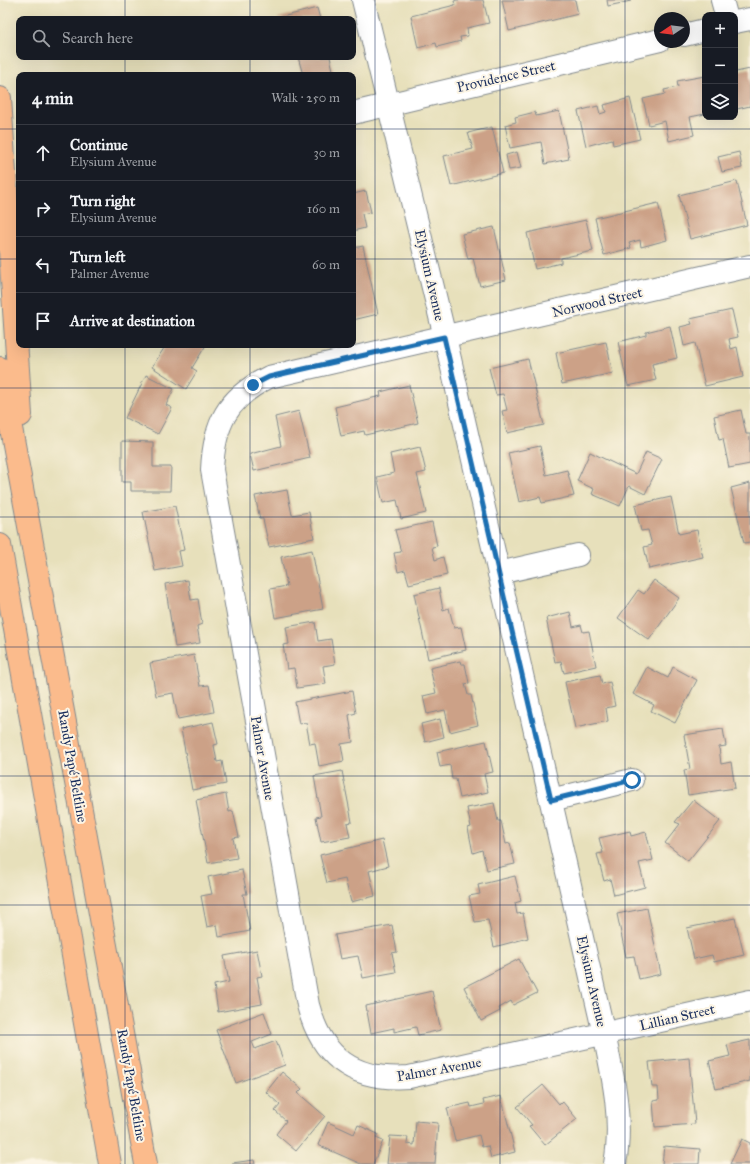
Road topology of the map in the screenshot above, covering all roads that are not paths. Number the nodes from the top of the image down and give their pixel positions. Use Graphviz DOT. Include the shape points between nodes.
graph roads {
  1 [pos="363,0"];
  2 [pos="722,0"];
  3 [pos="725,12"];
  4 [pos="750,19"];
  5 [pos="738,21"];
  6 [pos="702,31"];
  7 [pos="690,33"];
  8 [pos="654,41"];
  9 [pos="0,98"];
  10 [pos="389,104"];
  11 [pos="356,112"];
  12 [pos="750,266"];
  13 [pos="444,337"];
  14 [pos="16,346"];
  15 [pos="16,348"];
  16 [pos="0,368"];
  17 [pos="27,516"];
  18 [pos="0,545"];
  19 [pos="578,555"];
  20 [pos="499,573"];
  21 [pos="632,780"];
  22 [pos="551,800"];
  23 [pos="750,1001"];
  24 [pos="604,1034"];
  25 [pos="110,1164"];
  26 [pos="146,1164"];
  27 [pos="615,1164"];
  1 -- 10 [label="street, Elysium Avenue"];
  2 -- 3 [label="street"];
  4 -- 5 [label="street"];
  6 -- 7 [label="street"];
  8 -- 10 [label="street, Providence Street"];
  9 -- 14 [label="highway"];
  10 -- 11 [label="street, Providence Street"];
  10 -- 13 [label="street, Elysium Avenue"];
  12 -- 13 [label="street, Norwood Street"];
  13 -- 20 [label="street, Elysium Avenue"];
  13 -- 24 [label="street, Palmer Avenue" via="269,377 239,397 227,410 217,430 213,452 213,481 308,1005 316,1031 333,1054 344,1064 358,1071 384,1078 421,1075"];
  15 -- 17 [label="highway"];
  16 -- 17 [label="highway, Randy Papé Beltline"];
  17 -- 26 [label="highway, Randy Papé Beltline"];
  18 -- 25 [label="highway"];
  19 -- 20 [label="street"];
  20 -- 22 [label="street, Elysium Avenue"];
  21 -- 22 [label="street"];
  22 -- 24 [label="street, Elysium Avenue"];
  23 -- 24 [label="street, Lillian Street"];
  24 -- 27 [label="street, Elysium Avenue" via="618,1120"];
}
